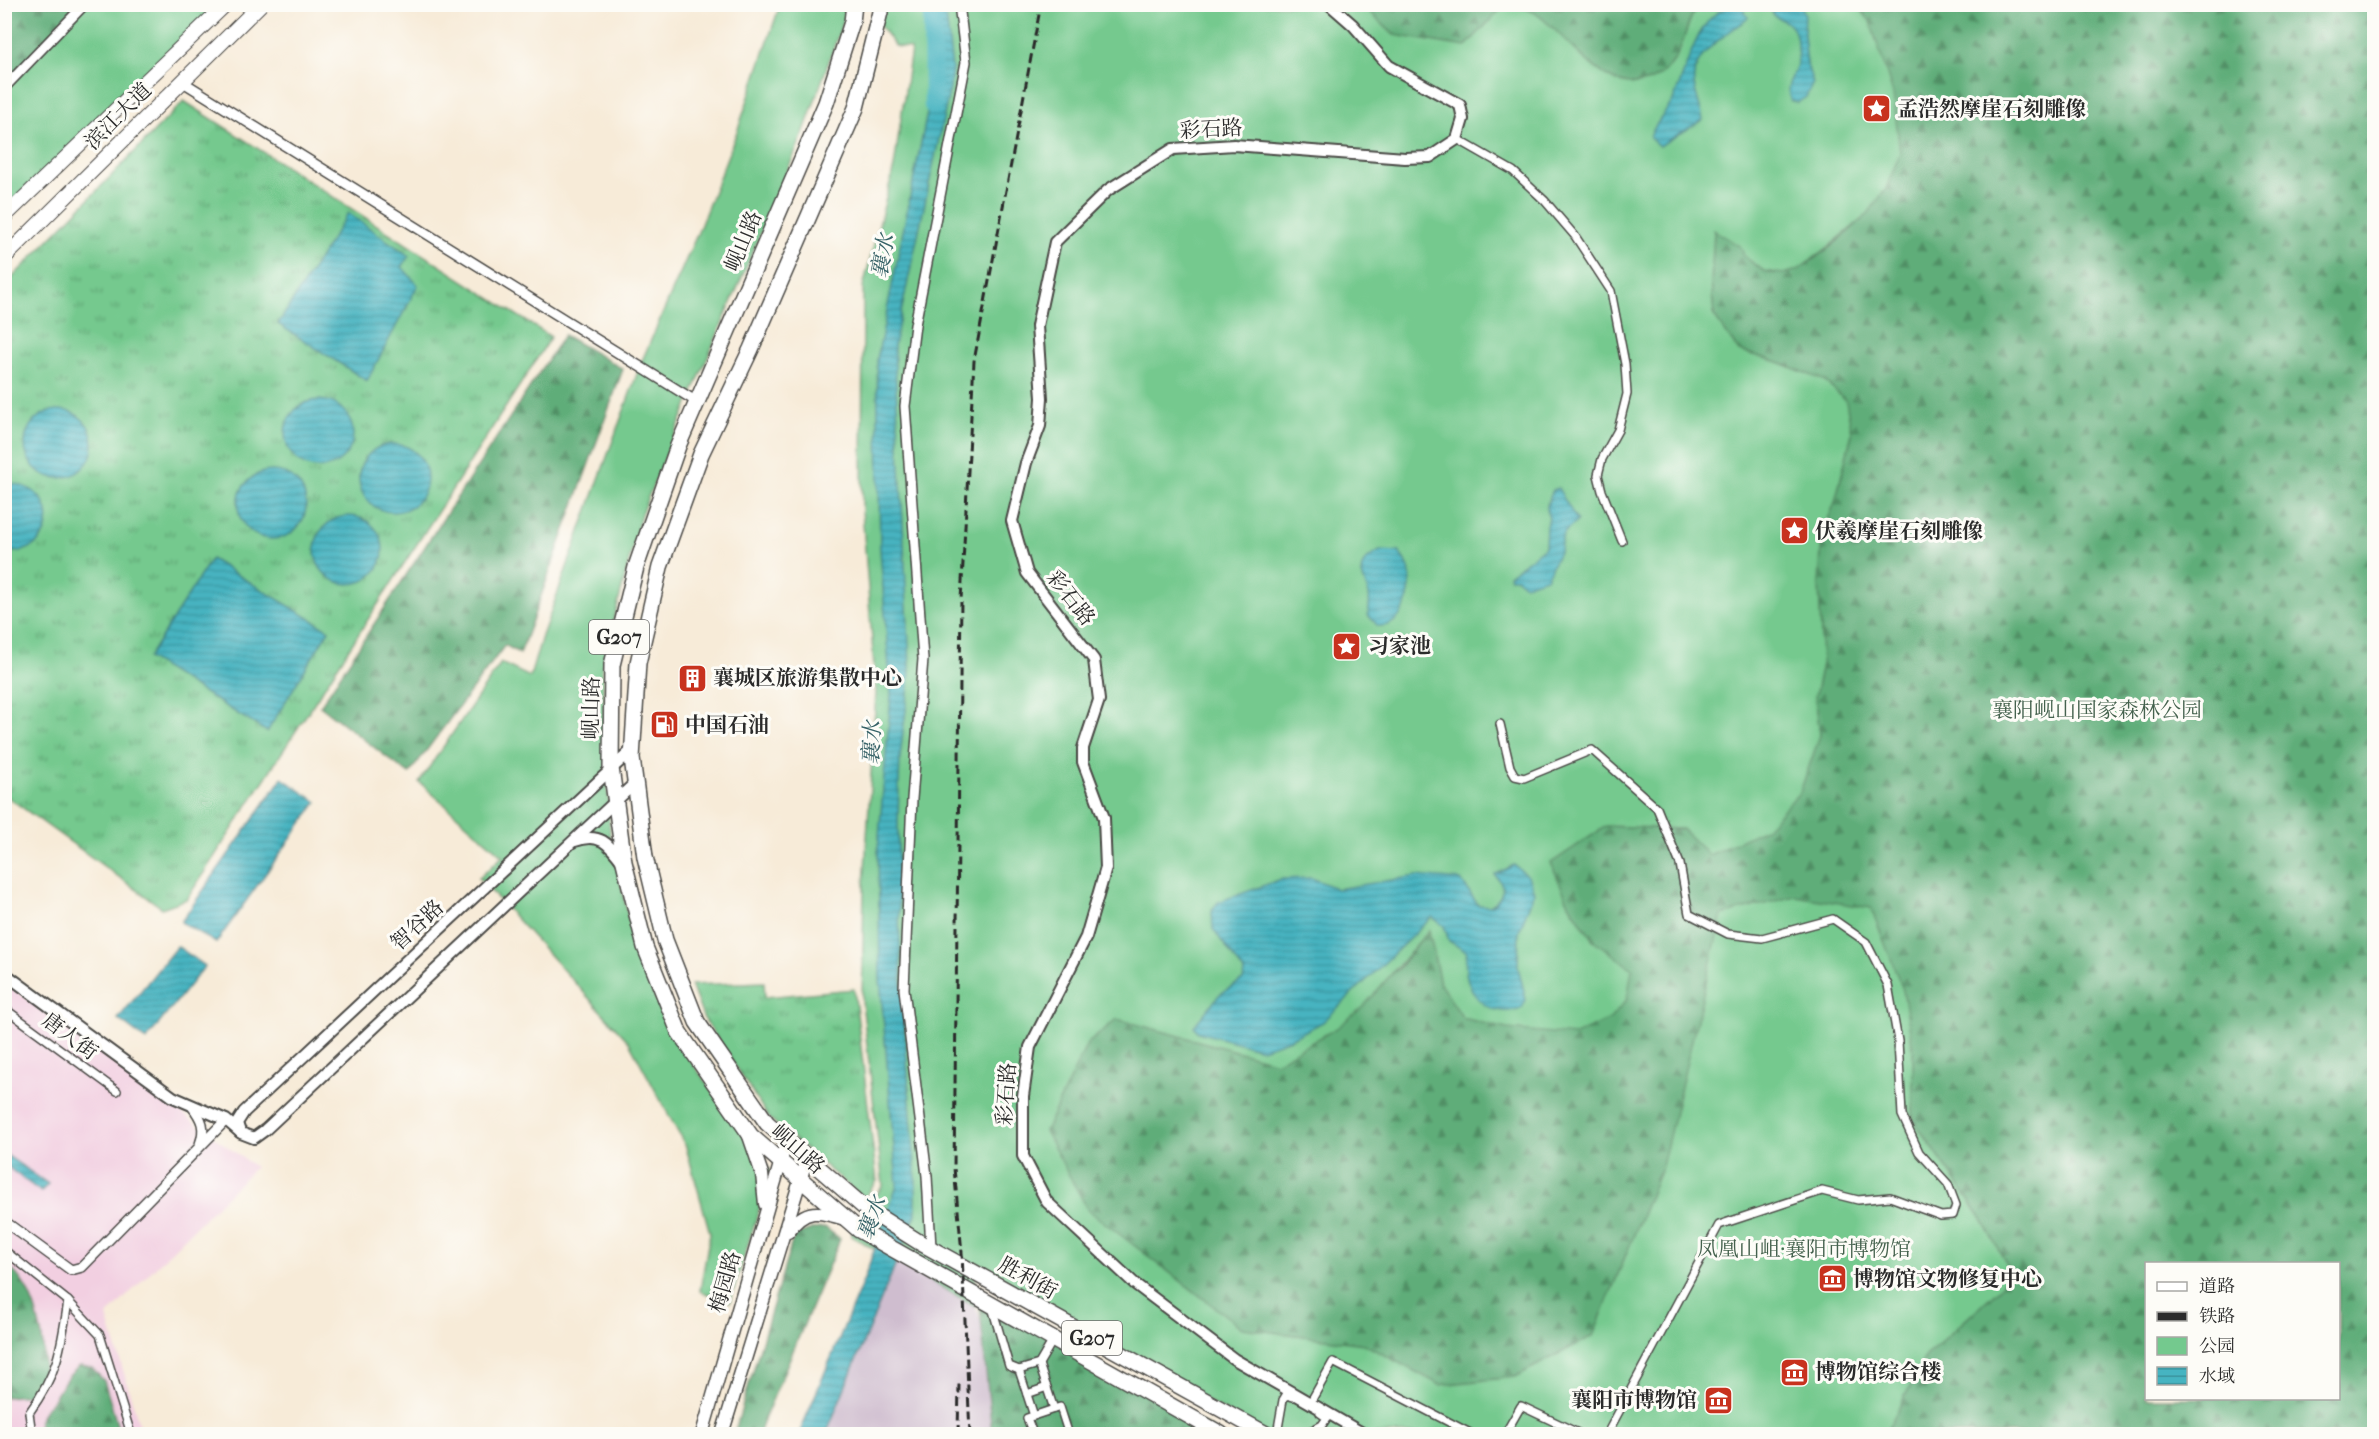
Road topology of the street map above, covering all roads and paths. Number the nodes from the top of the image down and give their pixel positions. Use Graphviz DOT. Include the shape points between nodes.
graph roads {
  1 [pos="85,4"];
  2 [pos="226,4"];
  3 [pos="261,4"];
  4 [pos="854,4"];
  5 [pos="882,4"];
  6 [pos="959,4"];
  7 [pos="1329,4"];
  8 [pos="183,82"];
  9 [pos="4,88"];
  10 [pos="1456,139"];
  11 [pos="4,217"];
  12 [pos="4,258"];
  13 [pos="697,402"];
  14 [pos="1622,541"];
  15 [pos="611,708"];
  16 [pos="1500,724"];
  17 [pos="633,749"];
  18 [pos="611,768"];
  19 [pos="596,782"];
  20 [pos="635,783"];
  21 [pos="617,799"];
  22 [pos="569,843"];
  23 [pos="626,867"];
  24 [pos="4,973"];
  25 [pos="4,1008"];
  26 [pos="117,1091"];
  27 [pos="192,1106"];
  28 [pos="226,1120"];
  29 [pos="748,1132"];
  30 [pos="241,1133"];
  31 [pos="787,1140"];
  32 [pos="199,1148"];
  33 [pos="807,1158"];
  34 [pos="779,1162"];
  35 [pos="800,1179"];
  36 [pos="866,1208"];
  37 [pos="765,1210"];
  38 [pos="847,1219"];
  39 [pos="4,1221"];
  40 [pos="860,1230"];
  41 [pos="780,1243"];
  42 [pos="925,1245"];
  43 [pos="4,1250"];
  44 [pos="68,1301"];
  45 [pos="992,1306"];
  46 [pos="1053,1340"];
  47 [pos="1040,1364"];
  48 [pos="1019,1370"];
  49 [pos="1047,1387"];
  50 [pos="1027,1394"];
  51 [pos="1310,1403"];
  52 [pos="1054,1409"];
  53 [pos="1034,1416"];
  54 [pos="32,1434"];
  55 [pos="131,1434"];
  56 [pos="702,1434"];
  57 [pos="723,1434"];
  58 [pos="1033,1434"];
  59 [pos="1060,1434"];
  60 [pos="1221,1434"];
  61 [pos="1276,1434"];
  62 [pos="1305,1434"];
  63 [pos="1364,1434"];
  64 [pos="1472,1434"];
  65 [pos="1505,1434"];
  66 [pos="1580,1434"];
  67 [pos="1607,1434"];
  1 -- 9 [label="street"];
  2 -- 11 [label="main road, 滨江大道"];
  3 -- 8 [label="main road, 滨江大道"];
  4 -- 13 [label="highway, 岘山路 / G207" via="826,103"];
  5 -- 17 [label="highway, 岘山路 / G207" via="856,108 701,454 660,567 638,663"];
  6 -- 42 [label="street" via="966,63 915,325 905,406 923,659 904,989 927,1176"];
  7 -- 10 [label="street" via="1389,66 1460,105 1463,119"];
  8 -- 12 [label="main road, 滨江大道"];
  8 -- 13 [label="street"];
  10 -- 14 [label="street" via="1513,171 1545,201 1587,252 1611,291 1627,394 1618,430 1598,475"];
  10 -- 51 [label="street, 彩石路" via="1430,157 1405,158 1234,145 1173,148 1108,190 1055,242 1037,326 1040,426 1012,520 1027,573 1094,660 1099,700 1083,748 1083,762 1104,818 1106,868 1086,938 1030,1047 1023,1096 1023,1156 1047,1202 1135,1284 1234,1359"];
  13 -- 15 [label="highway, 岘山路 / G207" via="636,567 612,665"];
  15 -- 18 [label="highway, 岘山路 / G207"];
  15 -- 19 [label="street" via="604,759"];
  16 -- 67 [label="street" via="1515,776 1524,778 1592,750 1657,808 1680,864 1689,914 1728,934 1762,938 1833,919 1866,942 1888,985 1898,1041 1902,1115 1919,1152 1948,1184 1956,1206 1953,1215 1941,1216 1890,1197 1858,1200 1822,1191 1719,1225"];
  17 -- 18 [label="street, 智谷路"];
  17 -- 20 [label="highway, 岘山路 / G207"];
  18 -- 19 [label="street, 智谷路"];
  18 -- 21 [label="highway, 岘山路 / G207"];
  19 -- 30 [label="street, 智谷路" via="244,1112 237,1123"];
  20 -- 21 [label="street"];
  20 -- 31 [label="highway, 岘山路 / G207" via="645,857 665,940 697,1022 767,1123"];
  21 -- 22 [label="street"];
  21 -- 23 [label="highway, 岘山路 / G207"];
  22 -- 23 [label="street" via="588,836 606,842"];
  22 -- 30 [label="street" via="265,1130 254,1138"];
  23 -- 29 [label="highway, 岘山路 / G207" via="645,947 679,1032"];
  24 -- 27 [label="street" via="173,1097"];
  25 -- 26 [label="street, 唐人街"];
  27 -- 28 [label="street"];
  27 -- 32 [label="street" via="202,1118 204,1133"];
  28 -- 30 [label="street"];
  28 -- 32 [label="street"];
  29 -- 34 [label="highway, 岘山路 / G207"];
  29 -- 37 [label="main road" via="762,1174"];
  31 -- 33 [label="highway, 岘山路 / G207"];
  31 -- 34 [label="main road, 梅园路"];
  32 -- 39 [label="street" via="82,1267 71,1270"];
  33 -- 35 [label="main road, 梅园路"];
  33 -- 36 [label="highway, 岘山路 / G207"];
  34 -- 35 [label="highway, 岘山路 / G207"];
  34 -- 37 [label="main road, 梅园路"];
  35 -- 38 [label="highway, 岘山路 / G207"];
  35 -- 41 [label="main road, 梅园路"];
  36 -- 42 [label="highway, 胜利街"];
  37 -- 56 [label="main road, 梅园路"];
  38 -- 40 [label="highway, 岘山路 / G207"];
  38 -- 41 [label="main road" via="814,1212 797,1219"];
  40 -- 45 [label="highway, 胜利街 / G207"];
  41 -- 57 [label="main road, 梅园路"];
  42 -- 61 [label="highway, 胜利街 / G207"];
  43 -- 44 [label="street"];
  44 -- 54 [label="street" via="61,1353 48,1387 28,1413"];
  44 -- 55 [label="street" via="100,1335"];
  45 -- 46 [label="highway, 胜利街 / G207"];
  45 -- 48 [label="street" via="1009,1366"];
  46 -- 47 [label="street"];
  46 -- 60 [label="highway, 胜利街 / G207"];
  47 -- 48 [label="street"];
  47 -- 49 [label="street"];
  48 -- 50 [label="street"];
  49 -- 50 [label="street"];
  49 -- 52 [label="street"];
  50 -- 53 [label="street"];
  51 -- 61 [label="street" via="1286,1395"];
  51 -- 62 [label="street" via="1326,1418 1322,1425"];
  51 -- 63 [label="street, 彩石路"];
  51 -- 64 [label="street" via="1333,1362"];
  52 -- 53 [label="street"];
  52 -- 59 [label="street" via="1060,1407 1068,1432"];
  53 -- 58 [label="street" via="1027,1418"];
  65 -- 66 [label="street" via="1521,1406"];
}
